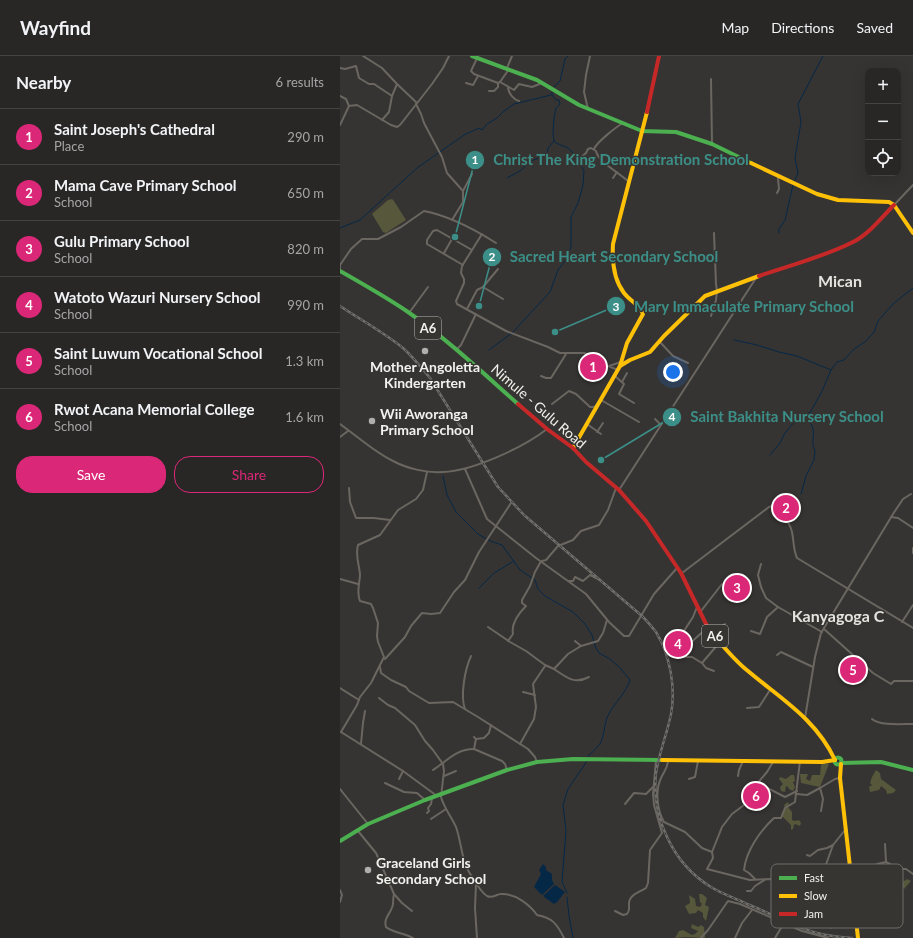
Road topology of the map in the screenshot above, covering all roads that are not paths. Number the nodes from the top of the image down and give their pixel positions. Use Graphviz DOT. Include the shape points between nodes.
graph roads {
  1 [pos="363,56"];
  2 [pos="449,56"];
  3 [pos="472,56"];
  4 [pos="512,56"];
  5 [pos="590,56"];
  6 [pos="659,56"];
  7 [pos="477,57"];
  8 [pos="340,68"];
  9 [pos="508,68"];
  10 [pos="478,76"];
  11 [pos="711,79"];
  12 [pos="499,82"];
  13 [pos="466,83"];
  14 [pos="542,83"];
  15 [pos="397,84"];
  16 [pos="508,88"];
  17 [pos="489,91"];
  18 [pos="340,96"];
  19 [pos="392,96"];
  20 [pos="519,101"];
  21 [pos="416,104"];
  22 [pos="350,106"];
  23 [pos="588,109"];
  24 [pos="382,120"];
  25 [pos="623,123"];
  26 [pos="340,125"];
  27 [pos="642,131"];
  28 [pos="712,144"];
  29 [pos="595,148"];
  30 [pos="574,164"];
  31 [pos="617,172"];
  32 [pos="472,174"];
  33 [pos="778,177"];
  34 [pos="613,178"];
  35 [pos="630,182"];
  36 [pos="913,185"];
  37 [pos="463,191"];
  38 [pos="777,193"];
  39 [pos="894,205"];
  40 [pos="452,220"];
  41 [pos="714,233"];
  42 [pos="913,233"];
  43 [pos="482,234"];
  44 [pos="452,239"];
  45 [pos="496,243"];
  46 [pos="472,250"];
  47 [pos="443,254"];
  48 [pos="463,264"];
  49 [pos="340,265"];
  50 [pos="498,269"];
  51 [pos="340,270"];
  52 [pos="758,276"];
  53 [pos="428,287"];
  54 [pos="483,288"];
  55 [pos="717,291"];
  56 [pos="503,299"];
  57 [pos="467,309"];
  58 [pos="409,314"];
  59 [pos="476,314"];
  60 [pos="711,316"];
  61 [pos="659,342"];
  62 [pos="456,350"];
  63 [pos="566,354"];
  64 [pos="589,355"];
  65 [pos="688,363"];
  66 [pos="608,366"];
  67 [pos="620,366"];
  68 [pos="582,368"];
  69 [pos="627,373"];
  70 [pos="541,376"];
  71 [pos="615,376"];
  72 [pos="622,382"];
  73 [pos="600,402"];
  74 [pos="634,403"];
  75 [pos="552,404"];
  76 [pos="655,419"];
  77 [pos="639,422"];
  78 [pos="603,423"];
  79 [pos="340,424"];
  80 [pos="587,424"];
  81 [pos="661,424"];
  82 [pos="547,429"];
  83 [pos="349,430"];
  84 [pos="597,432"];
  85 [pos="601,434"];
  86 [pos="340,437"];
  87 [pos="573,448"];
  88 [pos="465,469"];
  89 [pos="427,472"];
  90 [pos="349,488"];
  91 [pos="618,489"];
  92 [pos="911,494"];
  93 [pos="510,503"];
  94 [pos="891,517"];
  95 [pos="390,520"];
  96 [pos="496,527"];
  97 [pos="913,528"];
  98 [pos="913,548"];
  99 [pos="913,553"];
  100 [pos="542,562"];
  101 [pos="761,564"];
  102 [pos="678,567"];
  103 [pos="681,573"];
  104 [pos="340,579"];
  105 [pos="600,580"];
  106 [pos="568,581"];
  107 [pos="359,584"];
  108 [pos="722,584"];
  109 [pos="848,588"];
  110 [pos="697,602"];
  111 [pos="913,605"];
  112 [pos="778,607"];
  113 [pos="700,612"];
  114 [pos="607,620"];
  115 [pos="902,622"];
  116 [pos="726,624"];
  117 [pos="488,627"];
  118 [pos="708,627"];
  119 [pos="824,628"];
  120 [pos="913,628"];
  121 [pos="751,631"];
  122 [pos="822,632"];
  123 [pos="712,633"];
  124 [pos="680,637"];
  125 [pos="508,641"];
  126 [pos="575,641"];
  127 [pos="720,642"];
  128 [pos="581,646"];
  129 [pos="777,655"];
  130 [pos="471,656"];
  131 [pos="678,657"];
  132 [pos="681,658"];
  133 [pos="384,660"];
  134 [pos="702,663"];
  135 [pos="380,666"];
  136 [pos="545,666"];
  137 [pos="814,667"];
  138 [pos="554,669"];
  139 [pos="714,671"];
  140 [pos="589,677"];
  141 [pos="913,681"];
  142 [pos="340,688"];
  143 [pos="770,689"];
  144 [pos="523,692"];
  145 [pos="535,695"];
  146 [pos="379,698"];
  147 [pos="359,700"];
  148 [pos="747,708"];
  149 [pos="466,710"];
  150 [pos="365,711"];
  151 [pos="805,718"];
  152 [pos="872,719"];
  153 [pos="913,724"];
  154 [pos="491,725"];
  155 [pos="340,731"];
  156 [pos="361,744"];
  157 [pos="520,744"];
  158 [pos="474,749"];
  159 [pos="656,760"];
  160 [pos="668,760"];
  161 [pos="698,760"];
  162 [pos="743,761"];
  163 [pos="774,761"];
  164 [pos="800,761"];
  165 [pos="838,761"];
  166 [pos="537,762"];
  167 [pos="443,764"];
  168 [pos="433,770"];
  169 [pos="507,770"];
  170 [pos="913,770"];
  171 [pos="403,771"];
  172 [pos="456,771"];
  173 [pos="444,776"];
  174 [pos="738,776"];
  175 [pos="399,778"];
  176 [pos="840,778"];
  177 [pos="689,779"];
  178 [pos="385,783"];
  179 [pos="757,783"];
  180 [pos="654,786"];
  181 [pos="820,788"];
  182 [pos="340,789"];
  183 [pos="797,793"];
  184 [pos="440,796"];
  185 [pos="432,798"];
  186 [pos="425,800"];
  187 [pos="625,804"];
  188 [pos="446,809"];
  189 [pos="821,811"];
  190 [pos="427,813"];
  191 [pos="430,819"];
  192 [pos="368,824"];
  193 [pos="846,828"];
  194 [pos="358,831"];
  195 [pos="340,841"];
  196 [pos="885,844"];
  197 [pos="833,845"];
  198 [pos="712,852"];
  199 [pos="807,855"];
  200 [pos="886,862"];
  201 [pos="826,864"];
  202 [pos="850,864"];
  203 [pos="876,864"];
  204 [pos="890,864"];
  205 [pos="903,869"];
  206 [pos="913,874"];
  207 [pos="755,879"];
  208 [pos="766,879"];
  209 [pos="771,879"];
  210 [pos="476,884"];
  211 [pos="340,890"];
  212 [pos="747,891"];
  213 [pos="394,894"];
  214 [pos="340,902"];
  215 [pos="752,910"];
  216 [pos="615,911"];
  217 [pos="412,912"];
  218 [pos="771,918"];
  219 [pos="781,928"];
  220 [pos="795,928"];
  221 [pos="857,928"];
  222 [pos="413,938"];
  223 [pos="477,938"];
  224 [pos="564,938"];
  225 [pos="701,938"];
  226 [pos="735,938"];
  227 [pos="775,938"];
  228 [pos="828,938"];
  229 [pos="858,938"];
  1 -- 15 [label="street" via="382,68"];
  2 -- 21 [label="street" via="441,72"];
  3 -- 7 [label="street"];
  4 -- 9 [label="street"];
  5 -- 23 [label="street" via="584,92"];
  6 -- 27 [label="street"];
  7 -- 9 [label="street"];
  7 -- 10 [label="street" via="471,71"];
  8 -- 19 [label="street" via="356,66 360,78"];
  9 -- 12 [label="street"];
  9 -- 14 [label="street"];
  10 -- 12 [label="street"];
  10 -- 13 [label="street" via="473,85"];
  11 -- 28 [label="street"];
  12 -- 16 [label="street"];
  12 -- 17 [label="street" via="494,91"];
  14 -- 16 [label="street" via="532,87 519,84 514,90"];
  14 -- 23 [label="street"];
  15 -- 19 [label="street"];
  15 -- 21 [label="street"];
  16 -- 20 [label="street" via="511,95"];
  18 -- 22 [label="street" via="346,99"];
  19 -- 24 [label="street" via="389,112"];
  21 -- 24 [label="street" via="398,126"];
  21 -- 37 [label="street" via="447,173"];
  22 -- 24 [label="street" via="357,105"];
  22 -- 26 [label="street"];
  23 -- 25 [label="street"];
  25 -- 27 [label="street"];
  25 -- 29 [label="street" via="615,127"];
  27 -- 28 [label="street" via="676,132"];
  27 -- 35 [label="street"];
  28 -- 33 [label="street"];
  29 -- 30 [label="street" via="588,149"];
  29 -- 31 [label="street" via="598,156"];
  31 -- 34 [label="street"];
  31 -- 35 [label="street"];
  32 -- 37 [label="street"];
  33 -- 38 [label="street"];
  33 -- 39 [label="street" via="838,200 884,201"];
  35 -- 67 [label="street" via="613,244 613,262 622,290 639,305 643,314 628,340"];
  36 -- 39 [label="street"];
  37 -- 40 [label="street" via="463,202"];
  39 -- 42 [label="street"];
  39 -- 52 [label="street" via="858,240"];
  40 -- 43 [label="street"];
  40 -- 49 [label="street" via="422,212 378,239 362,239"];
  41 -- 55 [label="street"];
  43 -- 45 [label="street"];
  43 -- 46 [label="street"];
  44 -- 46 [label="street"];
  44 -- 47 [label="street"];
  44 -- 47 [label="street" via="436,230 431,234 427,243"];
  46 -- 48 [label="street"];
  47 -- 48 [label="street"];
  48 -- 57 [label="street" via="461,270 464,283 456,301"];
  49 -- 51 [label="street"];
  50 -- 54 [label="street"];
  51 -- 58 [label="street, Nimule - Gulu Road / A6"];
  52 -- 55 [label="street"];
  52 -- 81 [label="street"];
  53 -- 58 [label="street"];
  54 -- 56 [label="street"];
  54 -- 57 [label="street" via="478,290"];
  55 -- 60 [label="street"];
  55 -- 61 [label="street" via="702,298"];
  57 -- 59 [label="street"];
  58 -- 62 [label="street, Nimule - Gulu Road / A6"];
  59 -- 62 [label="street"];
  59 -- 63 [label="street" via="506,331"];
  61 -- 65 [label="street" via="672,356"];
  61 -- 67 [label="street" via="650,352"];
  62 -- 82 [label="street, Nimule - Gulu Road / A6"];
  63 -- 64 [label="street"];
  63 -- 70 [label="street" via="551,378"];
  64 -- 66 [label="street"];
  64 -- 68 [label="street"];
  66 -- 67 [label="street"];
  66 -- 67 [label="street"];
  67 -- 71 [label="street"];
  69 -- 72 [label="street"];
  71 -- 72 [label="street"];
  71 -- 73 [label="street"];
  72 -- 74 [label="street" via="624,384 619,394"];
  73 -- 75 [label="street" via="590,407 569,391"];
  73 -- 77 [label="street"];
  73 -- 80 [label="street"];
  76 -- 81 [label="street"];
  78 -- 84 [label="street"];
  79 -- 83 [label="street"];
  80 -- 84 [label="street"];
  80 -- 87 [label="street"];
  81 -- 91 [label="street"];
  82 -- 87 [label="street, Nimule - Gulu Road / A6"];
  82 -- 88 [label="street" via="532,441"];
  83 -- 86 [label="street"];
  83 -- 89 [label="street" via="393,461"];
  84 -- 85 [label="street"];
  87 -- 91 [label="street, Nimule - Gulu Road / A6"];
  88 -- 89 [label="street"];
  88 -- 96 [label="street" via="485,516"];
  89 -- 95 [label="street" via="423,490 416,499 398,510"];
  90 -- 95 [label="street" via="350,502 356,518"];
  91 -- 100 [label="street" via="599,525 581,531 573,540 558,545"];
  91 -- 102 [label="street, Nimule - Gulu Road / A6" via="646,521"];
  92 -- 94 [label="street" via="903,499"];
  93 -- 96 [label="street"];
  94 -- 97 [label="street" via="898,518"];
  94 -- 109 [label="street"];
  95 -- 107 [label="street" via="380,535 358,545"];
  96 -- 100 [label="street"];
  96 -- 133 [label="street" via="479,552 465,580 440,613 422,613"];
  98 -- 99 [label="street"];
  100 -- 106 [label="street"];
  100 -- 125 [label="street" via="521,601 526,606 517,618 513,634"];
  101 -- 112 [label="street" via="758,575 761,587 767,600"];
  102 -- 103 [label="street, Nimule - Gulu Road / A6"];
  102 -- 114 [label="street" via="656,590 628,636 624,636"];
  103 -- 109 [label="street" via="772,506 790,527 797,558"];
  103 -- 110 [label="street, Nimule - Gulu Road / A6"];
  104 -- 107 [label="street"];
  105 -- 106 [label="street" via="590,575 583,581 575,577 573,581"];
  106 -- 114 [label="street" via="589,597"];
  107 -- 133 [label="street" via="360,601 370,604 376,615 377,636"];
  108 -- 113 [label="street"];
  109 -- 115 [label="street"];
  109 -- 119 [label="street"];
  110 -- 113 [label="street, Nimule - Gulu Road / A6"];
  110 -- 124 [label="street" via="693,617"];
  111 -- 115 [label="street"];
  112 -- 121 [label="street" via="767,617 760,634"];
  112 -- 122 [label="street"];
  113 -- 118 [label="street, Nimule - Gulu Road / A6"];
  114 -- 128 [label="street" via="598,641"];
  115 -- 120 [label="street"];
  116 -- 123 [label="street"];
  117 -- 125 [label="street"];
  118 -- 123 [label="street, Nimule - Gulu Road / A6"];
  118 -- 132 [label="street" via="687,646"];
  119 -- 122 [label="street"];
  119 -- 141 [label="street" via="879,677 891,684 894,681"];
  122 -- 137 [label="street"];
  123 -- 127 [label="street, Nimule - Gulu Road / A6"];
  125 -- 136 [label="street"];
  126 -- 128 [label="street"];
  127 -- 134 [label="street"];
  127 -- 143 [label="street, Nimule - Gulu Road / A6"];
  128 -- 138 [label="street" via="571,651"];
  129 -- 137 [label="street" via="785,653"];
  130 -- 149 [label="street" via="464,685 463,704"];
  131 -- 132 [label="street"];
  132 -- 134 [label="street" via="692,657"];
  133 -- 135 [label="street"];
  134 -- 139 [label="street"];
  135 -- 147 [label="street"];
  135 -- 149 [label="street" via="380,670 386,676 430,703 453,702"];
  136 -- 138 [label="street"];
  136 -- 145 [label="street" via="533,684"];
  137 -- 151 [label="street"];
  138 -- 140 [label="street" via="572,681"];
  142 -- 147 [label="street"];
  143 -- 148 [label="street" via="759,707"];
  143 -- 151 [label="street, Nimule - Gulu Road / A6"];
  144 -- 145 [label="street"];
  145 -- 157 [label="street" via="534,719"];
  146 -- 167 [label="street" via="415,725"];
  147 -- 155 [label="street"];
  149 -- 154 [label="street"];
  150 -- 156 [label="street"];
  151 -- 165 [label="street, Nimule - Gulu Road / A6"];
  152 -- 153 [label="street" via="884,723"];
  154 -- 157 [label="street"];
  154 -- 158 [label="street" via="489,733 484,738 475,738"];
  155 -- 156 [label="street"];
  156 -- 171 [label="street"];
  157 -- 166 [label="street" via="534,755"];
  158 -- 167 [label="street" via="455,753"];
  158 -- 169 [label="street" via="502,761"];
  159 -- 160 [label="street"];
  159 -- 166 [label="street" via="573,759"];
  159 -- 180 [label="street"];
  160 -- 161 [label="street"];
  160 -- 198 [label="street" via="658,790 658,804 663,821 685,832 702,848"];
  161 -- 162 [label="street"];
  161 -- 177 [label="street" via="695,777"];
  162 -- 163 [label="street"];
  162 -- 174 [label="street"];
  163 -- 164 [label="street"];
  163 -- 179 [label="street"];
  164 -- 165 [label="street"];
  164 -- 183 [label="street"];
  165 -- 170 [label="street" via="881,762"];
  165 -- 176 [label="street"];
  166 -- 169 [label="street"];
  167 -- 168 [label="street"];
  167 -- 173 [label="street"];
  169 -- 184 [label="street"];
  171 -- 175 [label="street"];
  171 -- 184 [label="street"];
  172 -- 173 [label="street"];
  173 -- 184 [label="street"];
  176 -- 181 [label="street"];
  176 -- 193 [label="street"];
  178 -- 186 [label="street" via="394,789 418,793"];
  179 -- 183 [label="street" via="785,797"];
  179 -- 198 [label="street" via="748,802 732,814 722,827"];
  180 -- 187 [label="street" via="646,794 634,793"];
  180 -- 216 [label="street" via="654,805 662,832 650,850 648,883 632,897 629,902 630,911 627,914"];
  181 -- 183 [label="street" via="807,795"];
  181 -- 189 [label="street" via="823,801"];
  182 -- 192 [label="street"];
  183 -- 207 [label="street" via="795,802 784,809 782,816 773,818 759,833 747,857 744,870"];
  184 -- 185 [label="street"];
  184 -- 188 [label="street"];
  185 -- 186 [label="street"];
  185 -- 190 [label="street"];
  186 -- 192 [label="street"];
  188 -- 191 [label="street"];
  188 -- 210 [label="street" via="458,833 466,866"];
  192 -- 194 [label="street"];
  193 -- 197 [label="street"];
  193 -- 202 [label="street"];
  194 -- 195 [label="street"];
  194 -- 213 [label="street" via="376,853"];
  196 -- 200 [label="street"];
  197 -- 199 [label="street" via="810,856"];
  197 -- 201 [label="street"];
  198 -- 207 [label="street" via="713,858 708,869 750,880"];
  200 -- 203 [label="street"];
  200 -- 204 [label="street"];
  205 -- 206 [label="street"];
  207 -- 208 [label="street"];
  208 -- 209 [label="street"];
  208 -- 212 [label="street" via="750,892"];
  210 -- 223 [label="street"];
  210 -- 224 [label="street" via="486,895 512,896 531,908 537,916 551,919"];
  211 -- 214 [label="street"];
  213 -- 217 [label="street"];
  213 -- 222 [label="street" via="393,905 386,917 386,927"];
  215 -- 218 [label="street"];
  215 -- 225 [label="street" via="728,901"];
  215 -- 226 [label="street"];
  219 -- 227 [label="street"];
  220 -- 228 [label="street"];
  221 -- 229 [label="street"];
}
